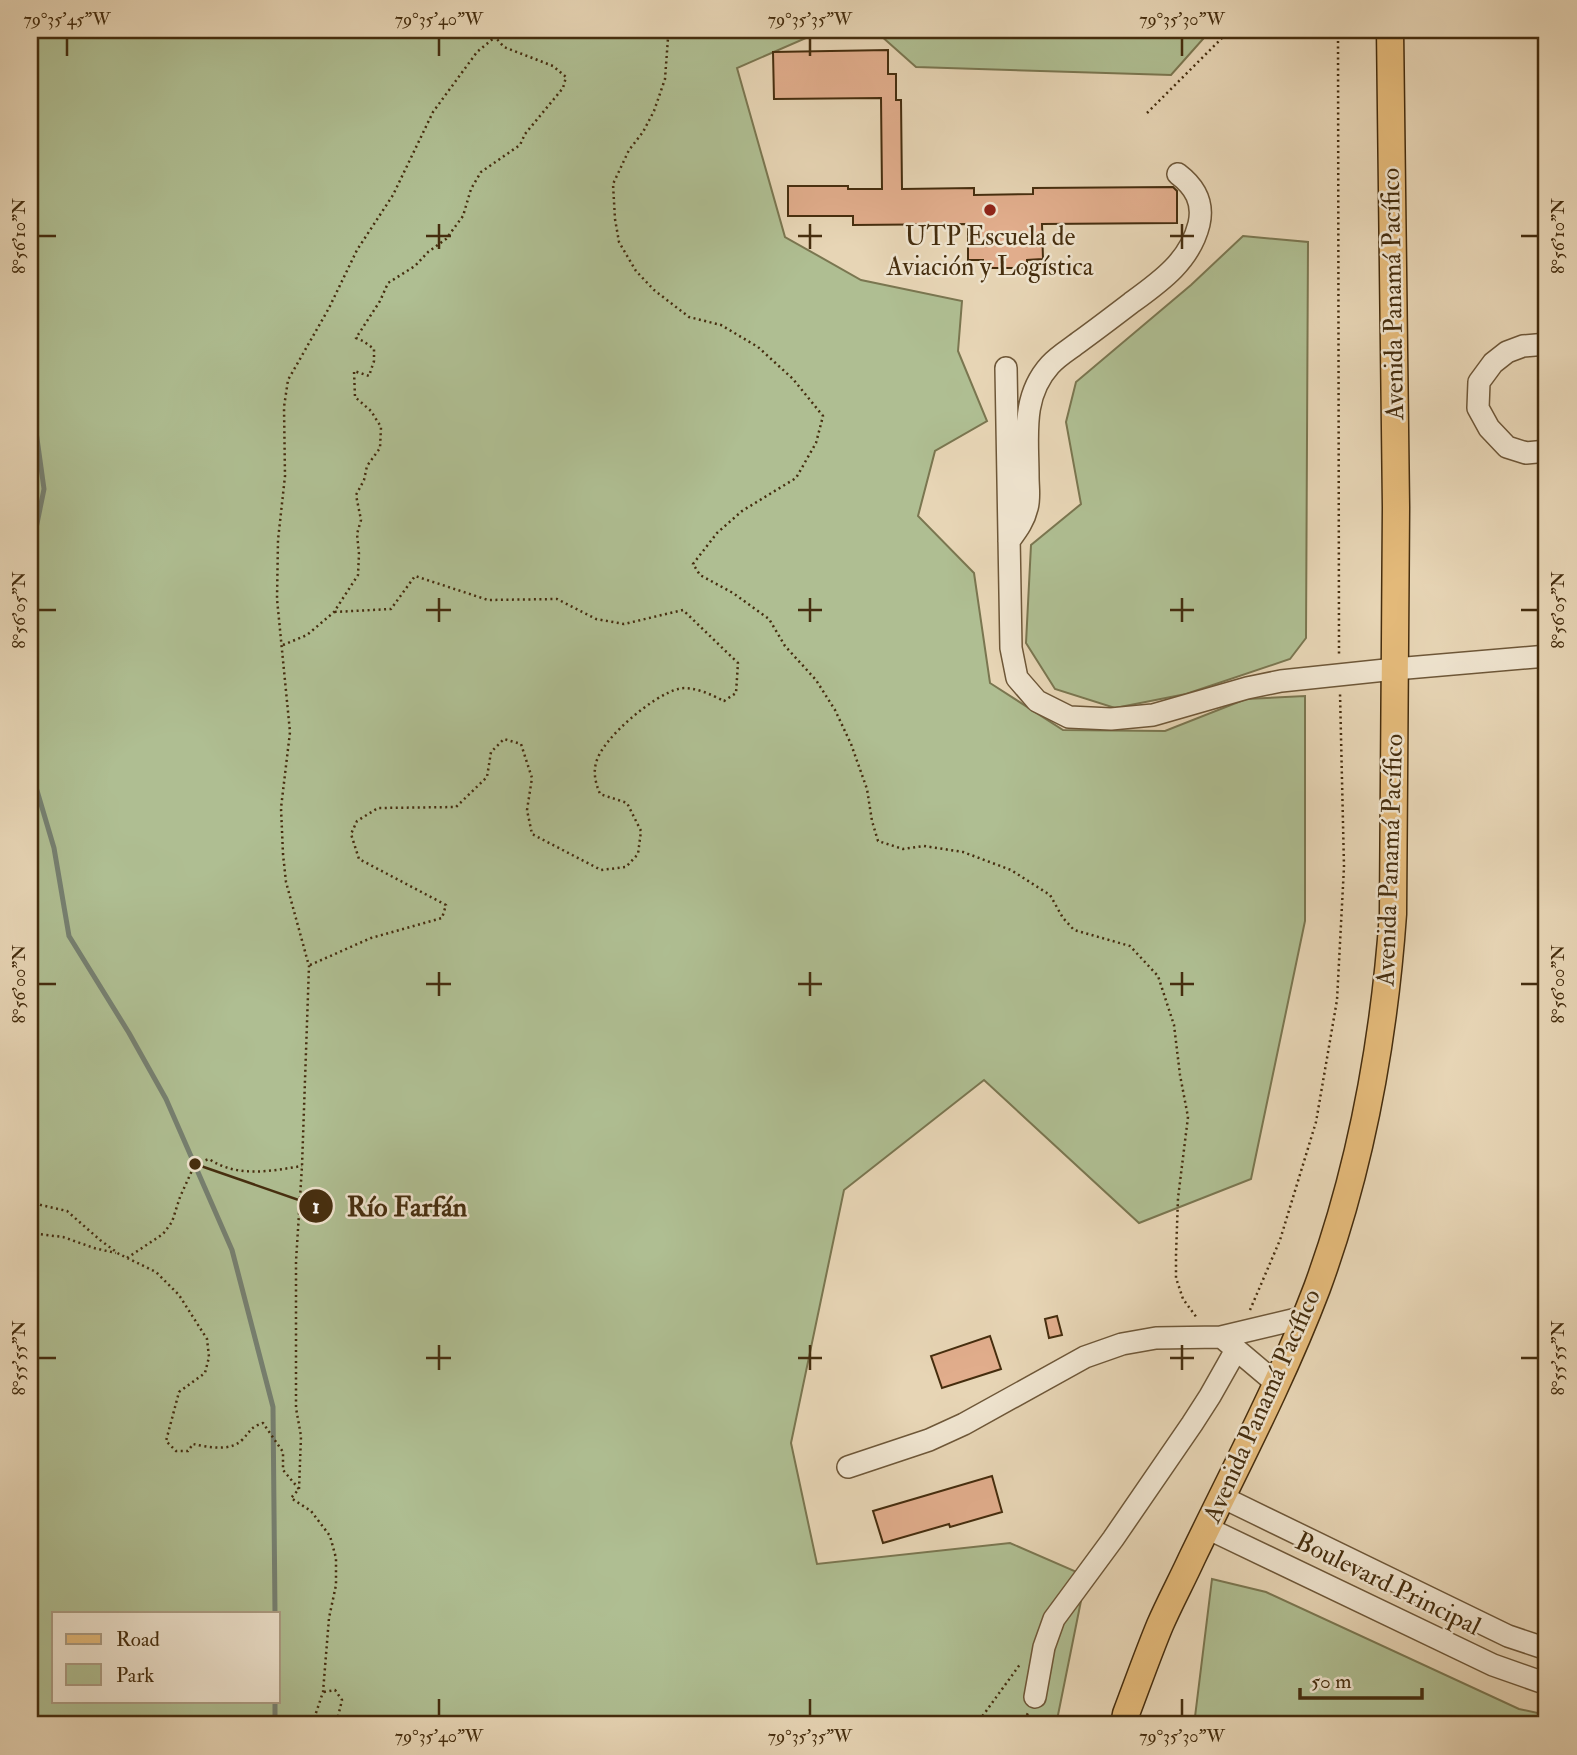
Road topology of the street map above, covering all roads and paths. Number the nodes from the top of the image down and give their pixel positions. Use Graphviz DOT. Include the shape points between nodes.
graph roads {
  1 [pos="500,30"];
  2 [pos="673,30"];
  3 [pos="1230,30"];
  4 [pos="1390,30"];
  5 [pos="495,37"];
  6 [pos="1147,113"];
  7 [pos="1178,174"];
  8 [pos="1547,344"];
  9 [pos="1006,368"];
  10 [pos="1537,452"];
  11 [pos="1009,541"];
  12 [pos="334,612"];
  13 [pos="283,645"];
  14 [pos="1547,656"];
  15 [pos="1395,669"];
  16 [pos="309,966"];
  17 [pos="302,1166"];
  18 [pos="30,1200"];
  19 [pos="30,1233"];
  20 [pos="119,1254"];
  21 [pos="127,1258"];
  22 [pos="1304,1317"];
  23 [pos="1228,1343"];
  24 [pos="1276,1383"];
  25 [pos="848,1467"];
  26 [pos="299,1489"];
  27 [pos="1222,1497"];
  28 [pos="1271,1521"];
  29 [pos="1207,1528"];
  30 [pos="1258,1553"];
  31 [pos="1397,1583"];
  32 [pos="1383,1613"];
  33 [pos="1547,1649"];
  34 [pos="1023,1661"];
  35 [pos="1547,1684"];
  36 [pos="323,1692"];
  37 [pos="1035,1697"];
  38 [pos="312,1725"];
  39 [pos="336,1725"];
  40 [pos="976,1725"];
  41 [pos="1124,1725"];
  1 -- 5 [label="path"];
  2 -- 23 [label="path" via="654,111 613,184 619,242 654,290 689,317 721,324 758,346 823,416 816,443 796,478 742,511 693,564 699,575 769,619 785,646 816,680 855,755 878,841 903,849 924,846 963,852 1011,870 1050,895 1074,930 1130,946 1158,976 1174,1025 1188,1117 1178,1198 1176,1278 1182,1299 1195,1316"];
  3 -- 6 [label="path"];
  4 -- 15 [label="main road, Avenida Panamá Pacífico"];
  5 -- 12 [label="path" via="504,47 553,66 566,77 563,88 520,145 481,172 463,216 446,239 388,283 356,338 374,349 369,376 354,370 355,397 381,427 380,448 356,495 361,520 356,534 358,575"];
  5 -- 13 [label="path" via="477,52 433,112 393,195 356,250 288,380 278,540 277,599"];
  7 -- 11 [label="street" via="1196,193 1200,205 1197,233 1169,274 1052,362 1038,379 1028,416 1028,505 1023,522"];
  8 -- 10 [label="street" via="1523,345 1507,352 1479,382 1478,408 1489,428 1507,447"];
  9 -- 11 [label="street"];
  11 -- 15 [label="street" via="1011,649 1017,678 1037,701 1069,717 1153,715 1281,681"];
  12 -- 13 [label="path" via="307,635"];
  12 -- 16 [label="path" via="391,609 415,576 488,600 558,599 596,619 624,624 683,610 738,663 736,693 724,702 705,692 680,688 650,703 613,734 596,761 595,783 600,794 627,803 642,831 638,853 626,867 601,870 532,834 527,810 532,778 521,744 505,739 491,752 487,777 456,807 378,808 357,821 351,834 359,859 446,905 442,918 371,938"];
  13 -- 16 [label="path" via="290,732 281,808 283,854"];
  14 -- 15 [label="street"];
  15 -- 22 [label="main road, Avenida Panamá Pacífico" via="1393,914 1388,978 1377,1055 1343,1208"];
  16 -- 17 [label="path"];
  17 -- 21 [label="path" via="256,1173 220,1166 209,1159 195,1164 172,1222 163,1234"];
  17 -- 26 [label="path" via="296,1261"];
  18 -- 20 [label="path" via="67,1211"];
  19 -- 20 [label="path" via="63,1237"];
  20 -- 21 [label="path"];
  21 -- 26 [label="path" via="156,1272 179,1295 207,1339 205,1373 179,1392 166,1441 176,1451 188,1451 193,1444 228,1447 263,1423 283,1452 284,1470"];
  22 -- 23 [label="street"];
  22 -- 24 [label="main road, Avenida Panamá Pacífico"];
  23 -- 24 [label="street"];
  23 -- 25 [label="street" via="1156,1338 1109,1348 929,1440"];
  23 -- 37 [label="street" via="1210,1396 1054,1619"];
  24 -- 27 [label="main road, Avenida Panamá Pacífico"];
  26 -- 36 [label="path" via="291,1498 311,1511 330,1536 336,1558"];
  27 -- 28 [label="street, Boulevard Principal"];
  27 -- 29 [label="main road, Avenida Panamá Pacífico"];
  28 -- 30 [label="street"];
  28 -- 31 [label="street, Boulevard Principal"];
  29 -- 30 [label="street, Boulevard Principal"];
  29 -- 41 [label="main road, Avenida Panamá Pacífico" via="1160,1625"];
  30 -- 32 [label="street, Boulevard Principal"];
  31 -- 32 [label="street"];
  31 -- 33 [label="street, Boulevard Principal" via="1508,1636"];
  32 -- 35 [label="street, Boulevard Principal" via="1493,1665"];
  34 -- 40 [label="path"];
  36 -- 38 [label="path"];
  36 -- 39 [label="path" via="335,1690 342,1700"];
}
